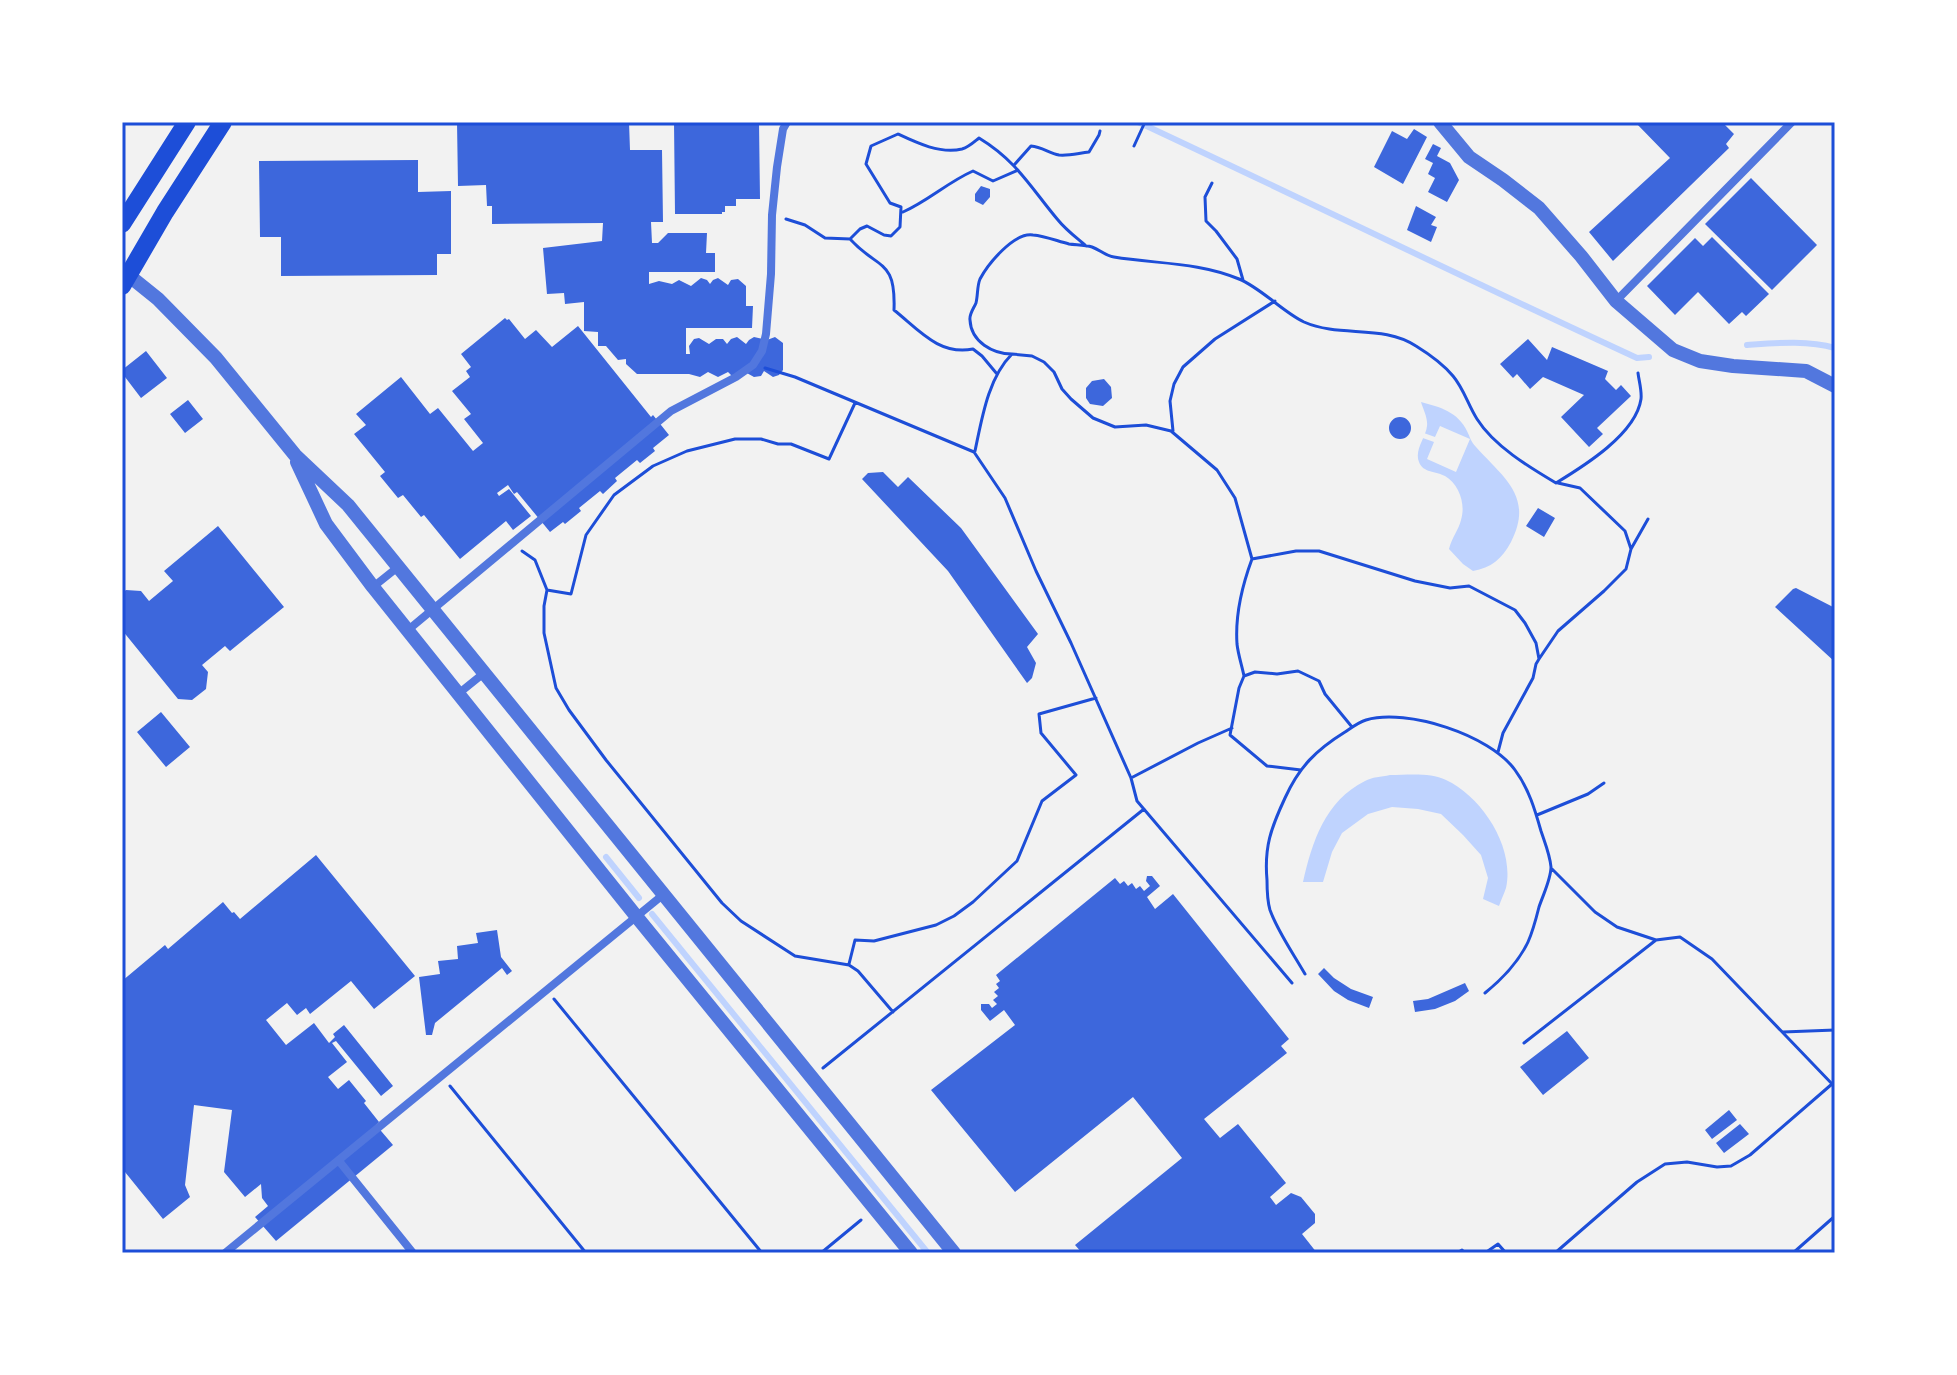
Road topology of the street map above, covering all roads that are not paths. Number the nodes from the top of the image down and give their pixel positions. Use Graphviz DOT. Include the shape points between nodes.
graph roads {
  1 [pos="187,122"];
  2 [pos="223,122"];
  3 [pos="787,122"];
  4 [pos="1440,122"];
  5 [pos="1792,122"];
  6 [pos="122,224"];
  7 [pos="124,276"];
  8 [pos="1616,301"];
  9 [pos="1835,386"];
  10 [pos="295,455"];
  11 [pos="398,567"];
  12 [pos="373,587"];
  13 [pos="434,609"];
  14 [pos="408,630"];
  15 [pos="484,673"];
  16 [pos="458,694"];
  17 [pos="664,894"];
  18 [pos="636,916"];
  19 [pos="339,1161"];
  20 [pos="238,1249"];
  21 [pos="225,1253"];
  22 [pos="413,1253"];
  23 [pos="911,1253"];
  24 [pos="954,1253"];
  1 -- 6 [label="highway"];
  2 -- 7 [label="highway"];
  3 -- 13 [label="street" via="772,215 766,334 753,365 671,411"];
  4 -- 8 [label="street" via="1469,157 1539,208"];
  5 -- 8 [label="street"];
  7 -- 10 [label="street" via="158,299 216,358"];
  8 -- 9 [label="street" via="1673,350 1700,361 1806,371"];
  10 -- 11 [label="street" via="348,505"];
  10 -- 12 [label="street" via="326,524"];
  11 -- 12 [label="street"];
  11 -- 13 [label="street"];
  12 -- 14 [label="street"];
  13 -- 14 [label="street"];
  13 -- 15 [label="street"];
  14 -- 16 [label="street"];
  15 -- 16 [label="street"];
  15 -- 17 [label="street"];
  16 -- 18 [label="street"];
  17 -- 18 [label="street"];
  17 -- 24 [label="street"];
  18 -- 19 [label="street"];
  18 -- 23 [label="street"];
  19 -- 20 [label="street"];
  19 -- 22 [label="street"];
  20 -- 21 [label="street"];
}
